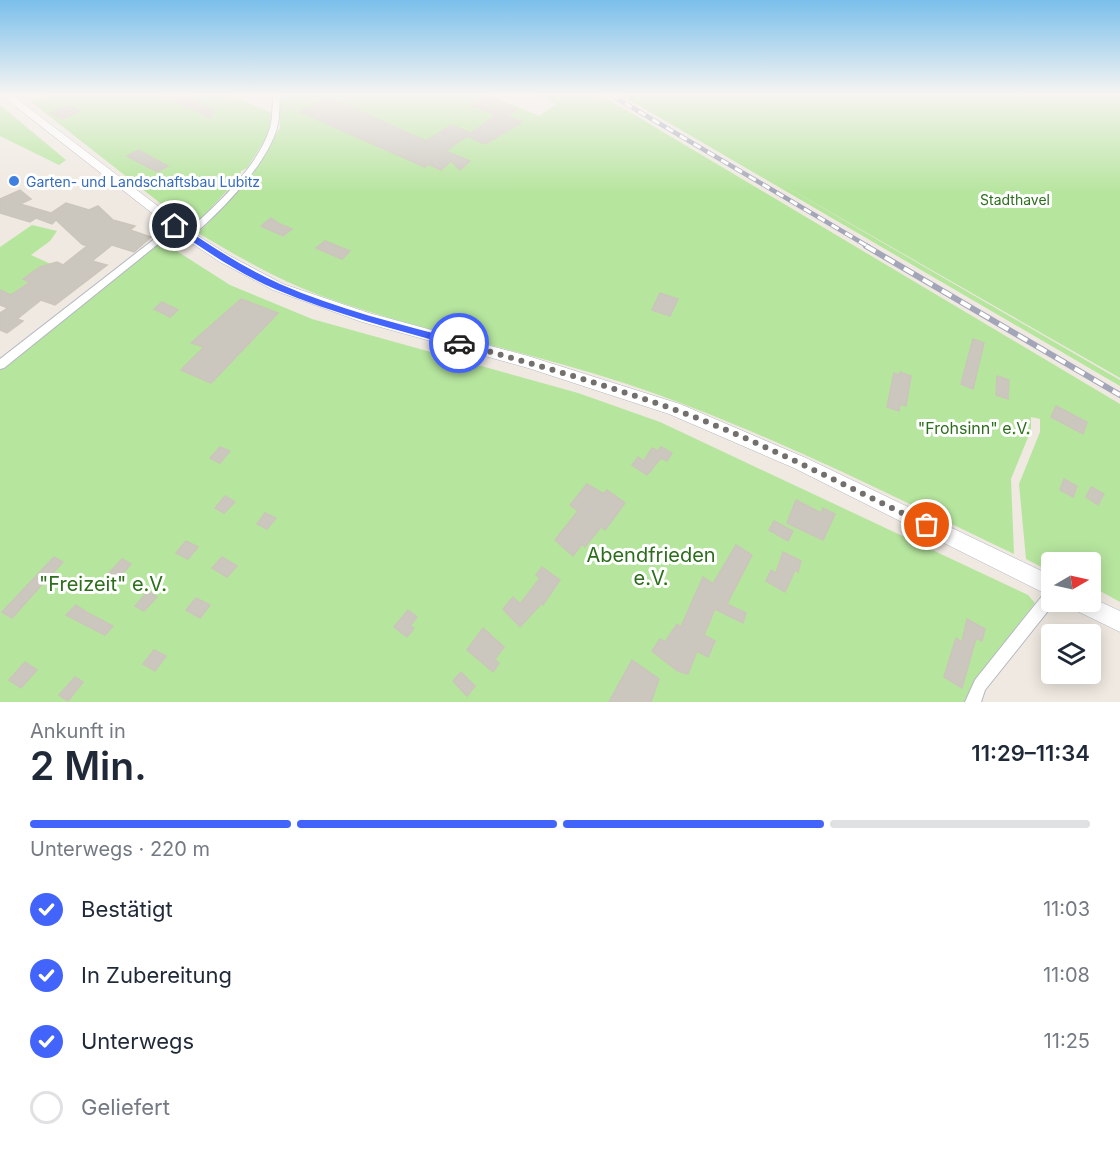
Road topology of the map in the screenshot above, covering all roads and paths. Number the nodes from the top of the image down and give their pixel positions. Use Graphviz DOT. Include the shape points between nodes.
graph roads {
  1 [pos="48,128"];
  2 [pos="273,128"];
  3 [pos="181,231"];
  4 [pos="0,365"];
  5 [pos="1041,584"];
  6 [pos="1041,609"];
  7 [pos="1101,612"];
  8 [pos="1120,621"];
  9 [pos="973,702"];
  1 -- 3 [label="main road"];
  2 -- 3 [label="street" via="248,172 216,209"];
  3 -- 4 [label="street"];
  3 -- 5 [label="main road" via="244,270 321,304 674,409 800,463"];
  6 -- 9 [label="street" via="980,685"];
  7 -- 8 [label="main road"];
}
